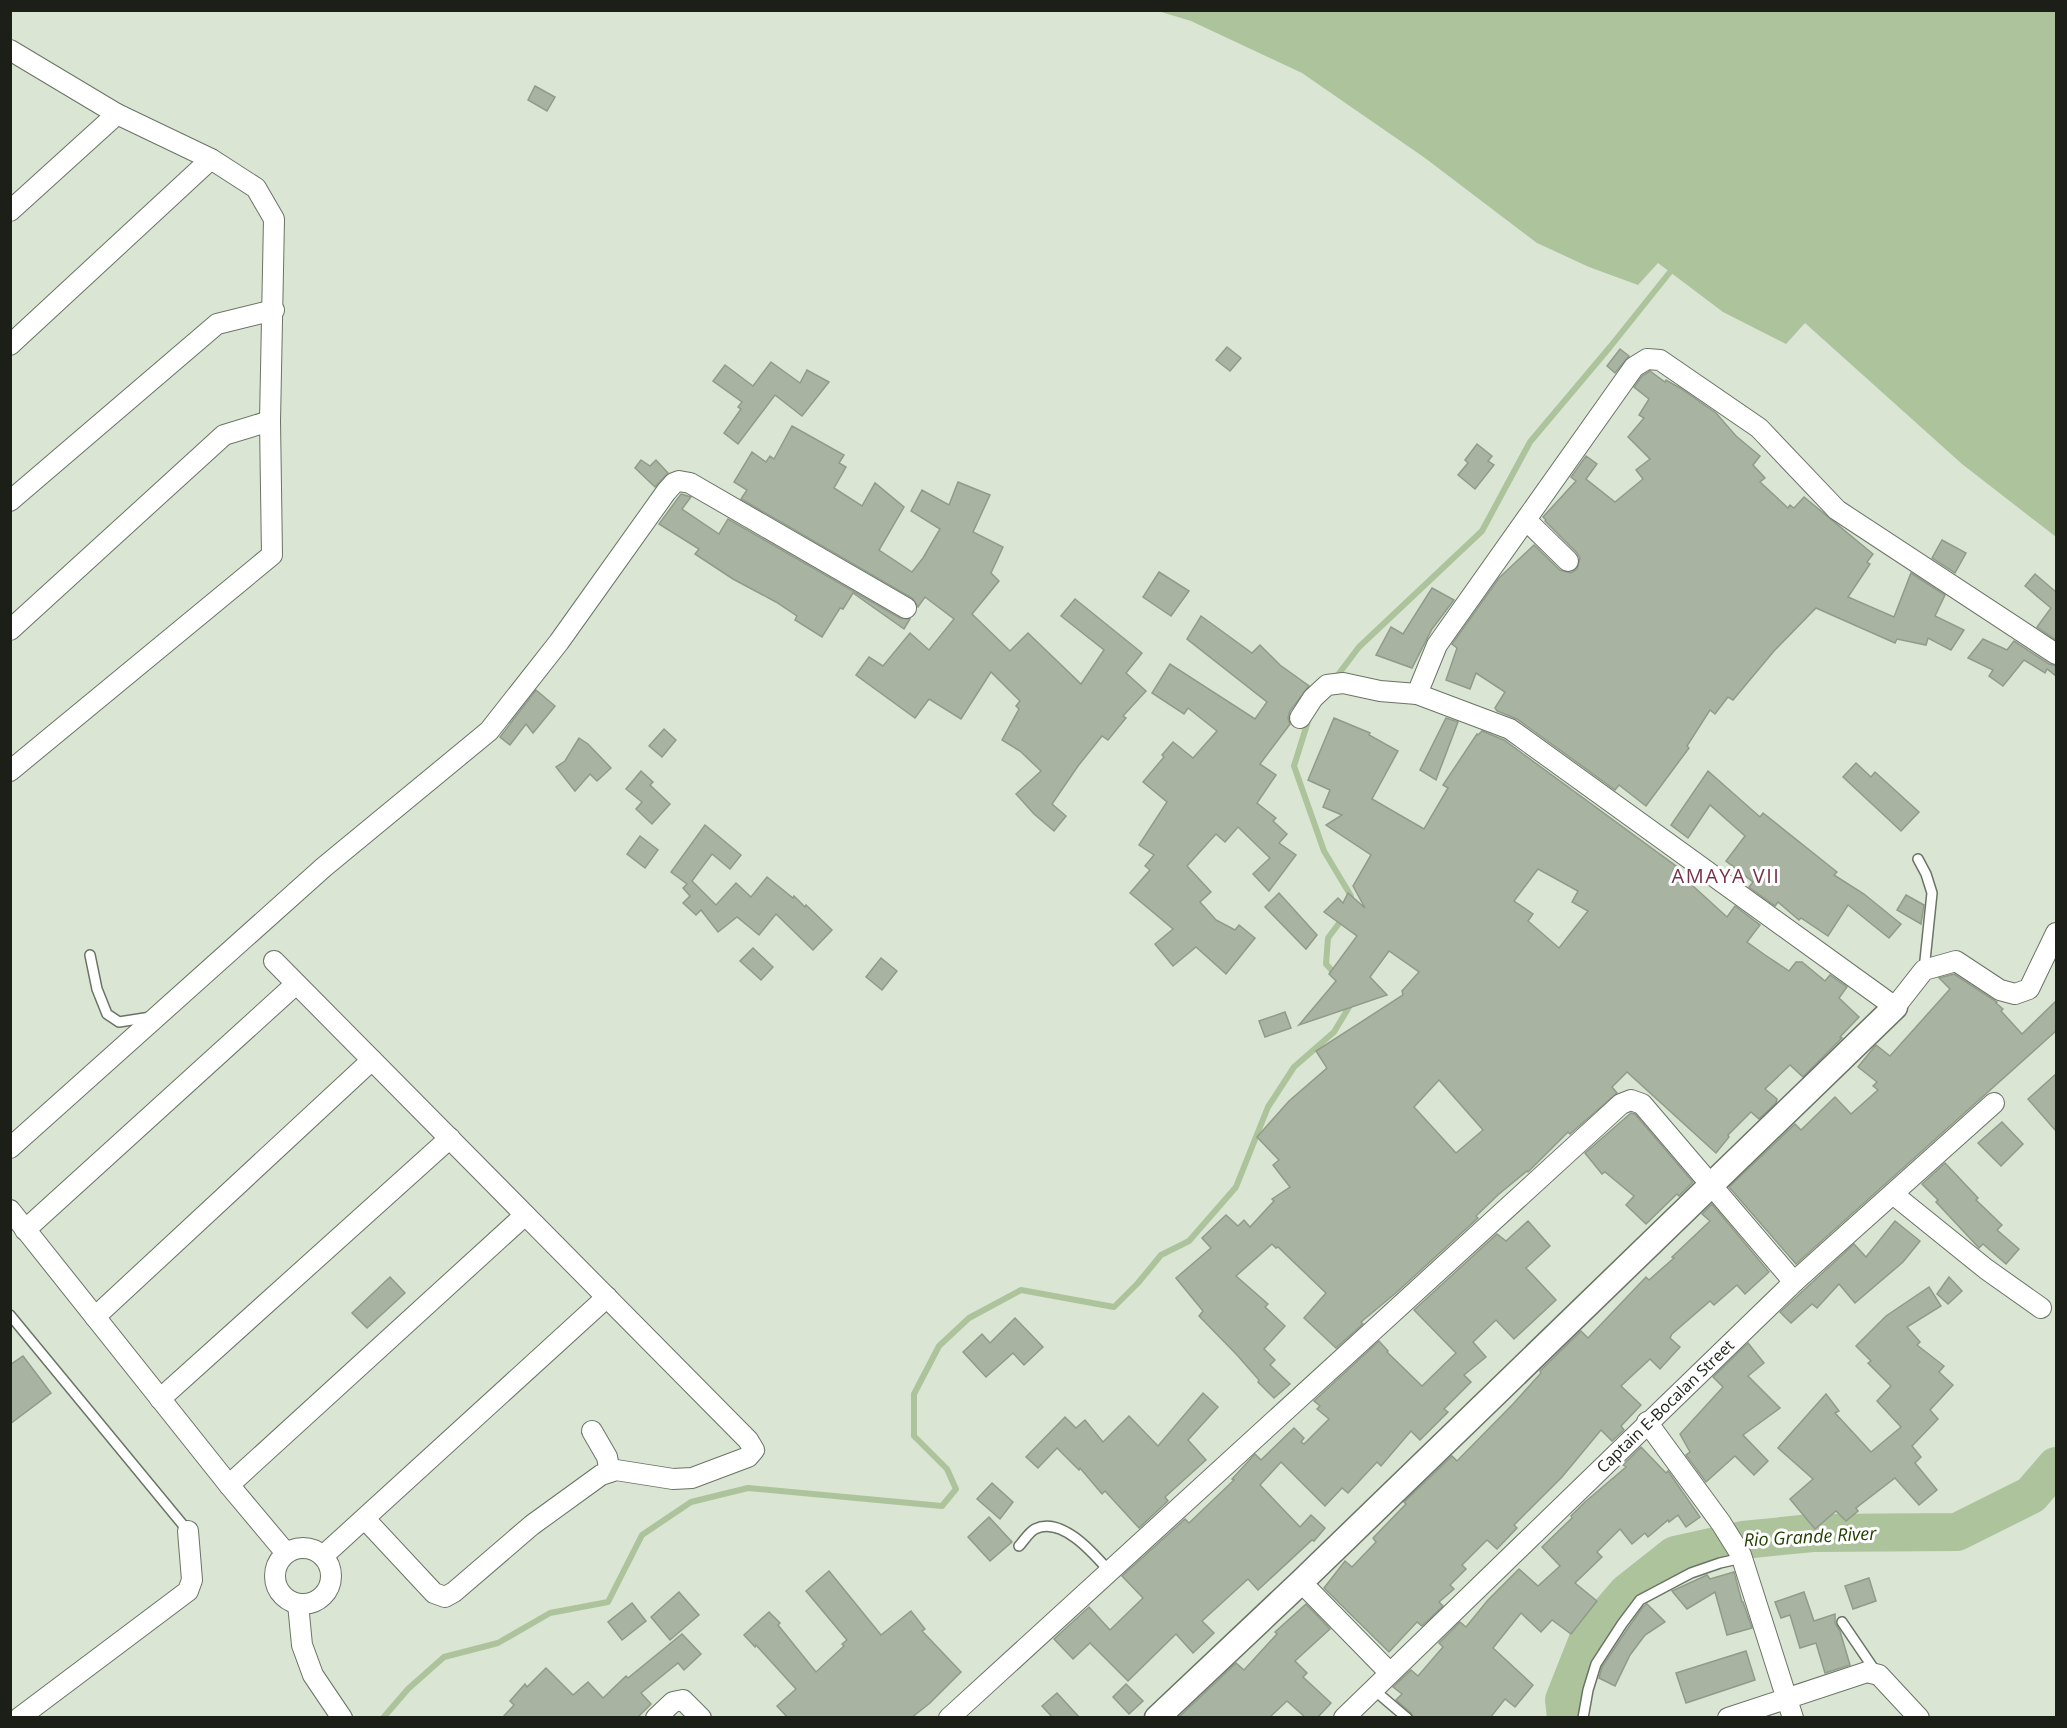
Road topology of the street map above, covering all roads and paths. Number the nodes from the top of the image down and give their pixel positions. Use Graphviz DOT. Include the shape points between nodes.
graph roads {
  1 [pos="12,53"];
  2 [pos="117,114"];
  3 [pos="211,159"];
  4 [pos="10,211"];
  5 [pos="274,310"];
  6 [pos="10,345"];
  7 [pos="270,421"];
  8 [pos="10,501"];
  9 [pos="1526,520"];
  10 [pos="1568,561"];
  11 [pos="906,608"];
  12 [pos="10,630"];
  13 [pos="2056,654"];
  14 [pos="1417,694"];
  15 [pos="1300,718"];
  16 [pos="10,771"];
  17 [pos="1918,859"];
  18 [pos="2056,933"];
  19 [pos="90,955"];
  20 [pos="274,961"];
  21 [pos="1924,970"];
  22 [pos="296,984"];
  23 [pos="1895,1007"];
  24 [pos="161,1015"];
  25 [pos="372,1060"];
  26 [pos="1994,1103"];
  27 [pos="450,1138"];
  28 [pos="10,1148"];
  29 [pos="1711,1186"];
  30 [pos="1893,1194"];
  31 [pos="10,1210"];
  32 [pos="525,1215"];
  33 [pos="25,1230"];
  34 [pos="1794,1282"];
  35 [pos="607,1297"];
  36 [pos="2041,1308"];
  37 [pos="10,1315"];
  38 [pos="95,1317"];
  39 [pos="160,1399"];
  40 [pos="1647,1422"];
  41 [pos="592,1431"];
  42 [pos="609,1472"];
  43 [pos="229,1485"];
  44 [pos="365,1519"];
  45 [pos="188,1531"];
  46 [pos="1019,1546"];
  47 [pos="286,1553"];
  48 [pos="323,1556"];
  49 [pos="1742,1557"];
  50 [pos="1109,1571"];
  51 [pos="1301,1582"];
  52 [pos="298,1604"];
  53 [pos="1842,1622"];
  54 [pos="1390,1673"];
  55 [pos="1879,1675"];
  56 [pos="1373,1689"];
  57 [pos="1789,1708"];
  58 [pos="19,1718"];
  59 [pos="342,1718"];
  60 [pos="656,1718"];
  61 [pos="701,1718"];
  62 [pos="949,1718"];
  63 [pos="1157,1718"];
  64 [pos="1344,1718"];
  65 [pos="1407,1718"];
  66 [pos="1584,1718"];
  67 [pos="1728,1718"];
  68 [pos="1919,1718"];
  1 -- 2 [label="street"];
  2 -- 3 [label="street"];
  2 -- 4 [label="street"];
  3 -- 5 [label="street" via="256,188 274,219"];
  3 -- 6 [label="street"];
  5 -- 7 [label="street"];
  5 -- 8 [label="street" via="217,324"];
  7 -- 12 [label="street" via="224,435"];
  7 -- 16 [label="street" via="272,555"];
  9 -- 10 [label="street"];
  9 -- 13 [label="street" via="1634,367 1647,359 1660,360 1759,428 1837,510"];
  9 -- 14 [label="street" via="1437,645"];
  11 -- 24 [label="street" via="687,482 674,483 489,731 324,867"];
  14 -- 15 [label="street" via="1335,684 1313,698"];
  14 -- 23 [label="street" via="1510,729"];
  17 -- 21 [label="lane" via="1932,893"];
  18 -- 21 [label="street" via="2029,989 2015,994 2000,990 1956,961"];
  19 -- 24 [label="lane" via="107,1014 119,1022"];
  20 -- 22 [label="street"];
  21 -- 23 [label="street"];
  22 -- 25 [label="street"];
  22 -- 33 [label="street"];
  23 -- 29 [label="street"];
  24 -- 28 [label="street"];
  25 -- 27 [label="street"];
  25 -- 38 [label="street"];
  26 -- 30 [label="street, Captain E-Bocalan Street"];
  27 -- 32 [label="street"];
  27 -- 39 [label="street"];
  29 -- 34 [label="street"];
  29 -- 50 [label="street" via="1642,1104 1631,1100 1621,1104"];
  29 -- 51 [label="street"];
  30 -- 34 [label="street, Captain E-Bocalan Street"];
  30 -- 36 [label="street"];
  31 -- 33 [label="street"];
  32 -- 35 [label="street"];
  32 -- 43 [label="street"];
  33 -- 38 [label="street"];
  34 -- 40 [label="street, Captain E-Bocalan Street"];
  35 -- 42 [label="street" via="754,1450 748,1457 692,1478"];
  35 -- 44 [label="street"];
  37 -- 45 [label="lane"];
  38 -- 39 [label="street"];
  39 -- 43 [label="street"];
  40 -- 49 [label="street"];
  40 -- 54 [label="street, Captain E-Bocalan Street"];
  41 -- 42 [label="street" via="607,1456"];
  42 -- 44 [label="street" via="532,1525 445,1597 434,1593"];
  43 -- 47 [label="street"];
  44 -- 48 [label="street"];
  45 -- 58 [label="street" via="192,1580 188,1592"];
  46 -- 50 [label="lane" via="1034,1529 1051,1527 1085,1545"];
  47 -- 48 [label="street" via="301,1547"];
  47 -- 52 [label="street" via="276,1566 275,1582 283,1596"];
  48 -- 52 [label="street" via="332,1578 326,1593 313,1603"];
  49 -- 57 [label="street"];
  49 -- 66 [label="lane" via="1691,1573 1640,1600 1596,1664 1587,1690"];
  50 -- 62 [label="street"];
  51 -- 54 [label="street"];
  51 -- 63 [label="street"];
  52 -- 59 [label="street" via="302,1645 313,1675"];
  53 -- 55 [label="lane"];
  54 -- 56 [label="street, Captain E-Bocalan Street"];
  55 -- 57 [label="street" via="1867,1672"];
  55 -- 68 [label="street"];
  56 -- 64 [label="street, Captain E-Bocalan Street"];
  56 -- 65 [label="lane"];
  57 -- 67 [label="street"];
  60 -- 61 [label="street" via="673,1702 683,1700"];
}
